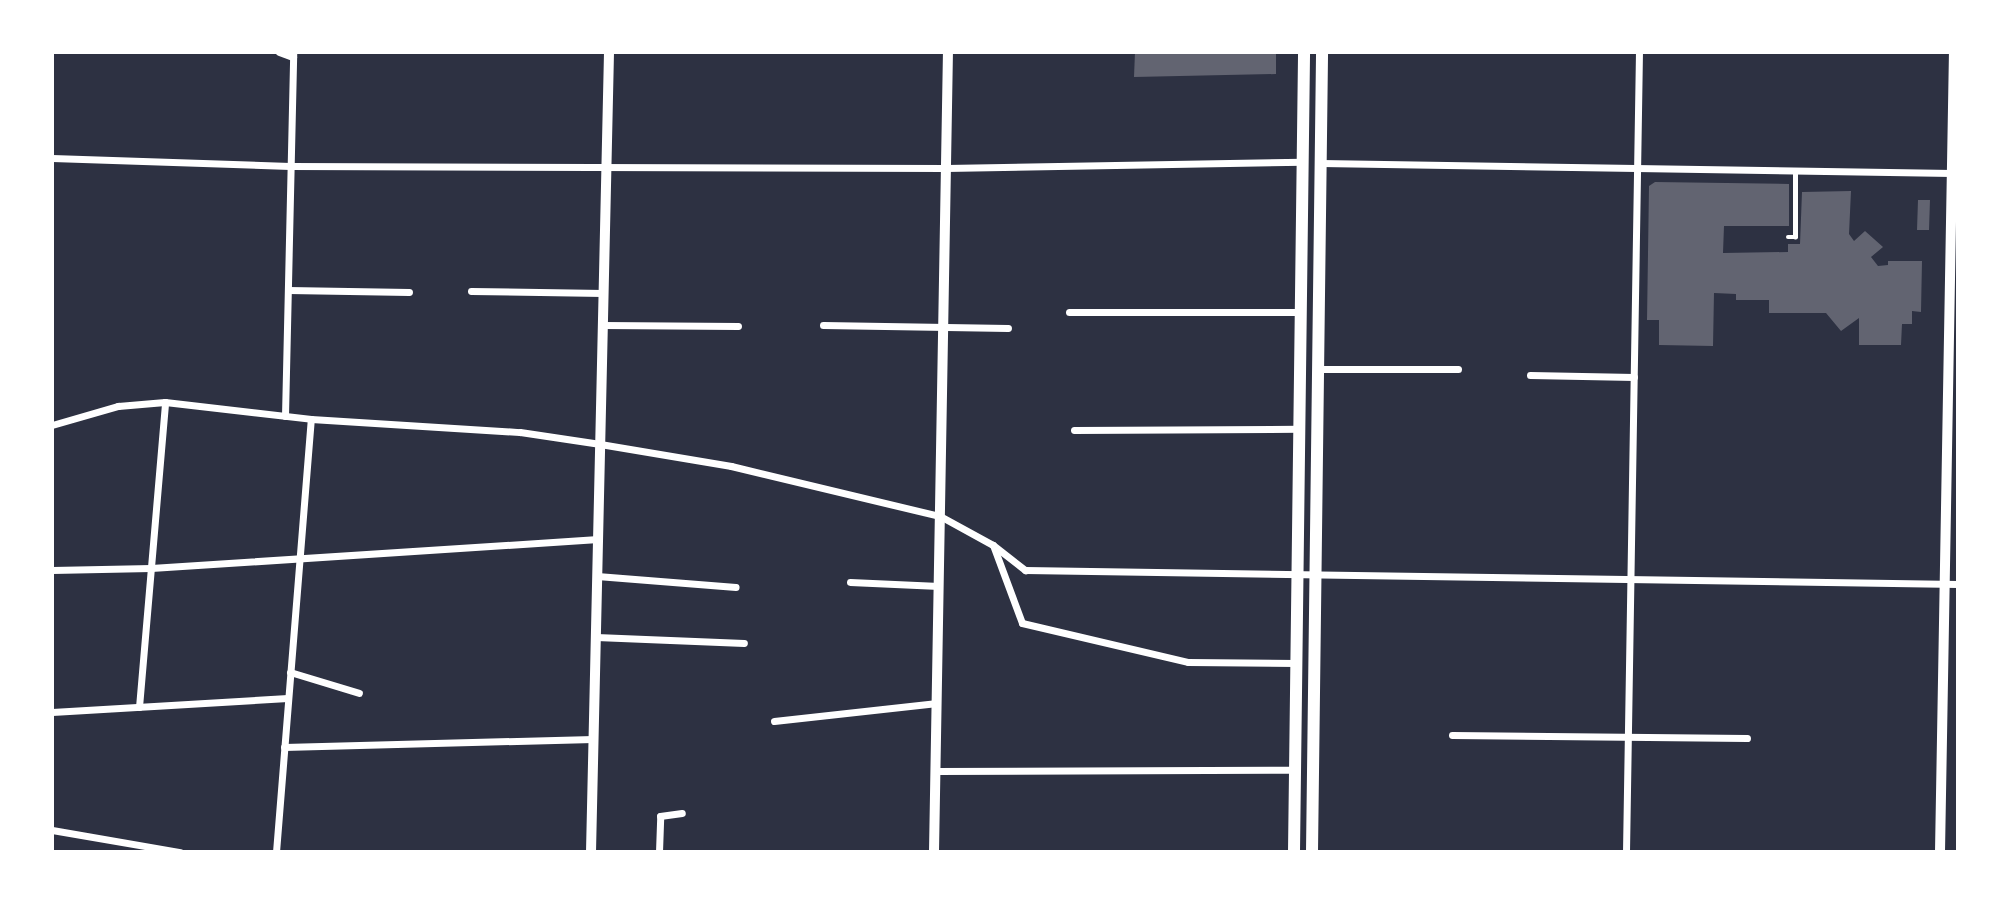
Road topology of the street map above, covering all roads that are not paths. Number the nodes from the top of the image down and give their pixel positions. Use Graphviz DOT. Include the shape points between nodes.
graph roads {
  1 [pos="279,52"];
  2 [pos="609,52"];
  3 [pos="948,52"];
  4 [pos="1304,52"];
  5 [pos="1322,52"];
  6 [pos="1639,52"];
  7 [pos="1954,52"];
  8 [pos="293,55"];
  9 [pos="1955,141"];
  10 [pos="52,158"];
  11 [pos="1303,162"];
  12 [pos="1321,163"];
  13 [pos="290,166"];
  14 [pos="606,167"];
  15 [pos="946,168"];
  16 [pos="1637,168"];
  17 [pos="1795,171"];
  18 [pos="1952,173"];
  19 [pos="1788,237"];
  20 [pos="1954,269"];
  21 [pos="288,290"];
  22 [pos="471,291"];
  23 [pos="409,292"];
  24 [pos="603,293"];
  25 [pos="1069,312"];
  26 [pos="1301,312"];
  27 [pos="603,325"];
  28 [pos="823,325"];
  29 [pos="738,327"];
  30 [pos="943,327"];
  31 [pos="1008,328"];
  32 [pos="1318,369"];
  33 [pos="1458,369"];
  34 [pos="1530,375"];
  35 [pos="1634,377"];
  36 [pos="165,402"];
  37 [pos="285,416"];
  38 [pos="311,419"];
  39 [pos="52,425"];
  40 [pos="1299,429"];
  41 [pos="1074,430"];
  42 [pos="600,444"];
  43 [pos="1952,446"];
  44 [pos="940,516"];
  45 [pos="598,539"];
  46 [pos="993,545"];
  47 [pos="299,559"];
  48 [pos="150,568"];
  49 [pos="52,570"];
  50 [pos="1297,575"];
  51 [pos="1316,575"];
  52 [pos="597,576"];
  53 [pos="1630,579"];
  54 [pos="850,582"];
  55 [pos="1945,584"];
  56 [pos="1958,584"];
  57 [pos="939,586"];
  58 [pos="737,587"];
  59 [pos="596,637"];
  60 [pos="744,643"];
  61 [pos="1296,663"];
  62 [pos="290,672"];
  63 [pos="359,693"];
  64 [pos="288,698"];
  65 [pos="937,703"];
  66 [pos="139,707"];
  67 [pos="52,712"];
  68 [pos="774,721"];
  69 [pos="1452,735"];
  70 [pos="1628,737"];
  71 [pos="1747,738"];
  72 [pos="593,739"];
  73 [pos="284,747"];
  74 [pos="1295,770"];
  75 [pos="936,771"];
  76 [pos="682,813"];
  77 [pos="52,830"];
  78 [pos="180,852"];
  79 [pos="276,852"];
  80 [pos="591,852"];
  81 [pos="659,852"];
  82 [pos="934,852"];
  83 [pos="1294,852"];
  84 [pos="1312,852"];
  85 [pos="1626,852"];
  86 [pos="1940,852"];
  1 -- 8 [label="street"];
  2 -- 14 [label="street"];
  3 -- 15 [label="street"];
  4 -- 11 [label="main road"];
  5 -- 12 [label="main road"];
  6 -- 16 [label="street"];
  7 -- 9 [label="street"];
  8 -- 13 [label="street"];
  9 -- 18 [label="street"];
  10 -- 13 [label="street"];
  11 -- 15 [label="street"];
  11 -- 26 [label="main road"];
  12 -- 16 [label="street"];
  12 -- 32 [label="main road"];
  13 -- 14 [label="street"];
  13 -- 21 [label="street"];
  14 -- 15 [label="street"];
  14 -- 24 [label="street"];
  15 -- 30 [label="street"];
  16 -- 17 [label="street"];
  16 -- 35 [label="street"];
  17 -- 18 [label="street"];
  17 -- 19 [label="lane" via="1795,237"];
  18 -- 20 [label="street"];
  20 -- 43 [label="street"];
  21 -- 23 [label="street"];
  21 -- 37 [label="street"];
  22 -- 24 [label="street"];
  24 -- 27 [label="street"];
  25 -- 26 [label="street"];
  26 -- 40 [label="main road"];
  27 -- 29 [label="street"];
  27 -- 42 [label="street"];
  28 -- 30 [label="street"];
  30 -- 31 [label="street"];
  30 -- 44 [label="street"];
  32 -- 33 [label="street"];
  32 -- 51 [label="main road"];
  34 -- 35 [label="street"];
  35 -- 53 [label="street"];
  36 -- 37 [label="street"];
  36 -- 39 [label="street" via="118,406"];
  36 -- 48 [label="street"];
  37 -- 38 [label="street"];
  38 -- 42 [label="street" via="520,432"];
  38 -- 47 [label="street"];
  40 -- 41 [label="street"];
  40 -- 50 [label="main road"];
  42 -- 44 [label="street" via="731,466"];
  42 -- 45 [label="street"];
  43 -- 55 [label="street"];
  44 -- 46 [label="street"];
  44 -- 57 [label="street"];
  45 -- 47 [label="street"];
  45 -- 52 [label="street"];
  46 -- 50 [label="street" via="1025,570"];
  46 -- 61 [label="street" via="1022,623 1188,662"];
  47 -- 48 [label="street"];
  47 -- 62 [label="street"];
  48 -- 49 [label="street"];
  48 -- 66 [label="street"];
  50 -- 51 [label="street"];
  50 -- 61 [label="main road"];
  51 -- 53 [label="street"];
  51 -- 84 [label="main road"];
  52 -- 58 [label="street"];
  52 -- 59 [label="street"];
  53 -- 55 [label="street"];
  53 -- 70 [label="street"];
  54 -- 57 [label="street"];
  55 -- 56 [label="street"];
  55 -- 86 [label="street"];
  57 -- 65 [label="street"];
  59 -- 60 [label="street"];
  59 -- 72 [label="street"];
  61 -- 74 [label="main road"];
  62 -- 63 [label="street"];
  62 -- 64 [label="street"];
  64 -- 66 [label="street"];
  64 -- 73 [label="street"];
  65 -- 68 [label="street"];
  65 -- 75 [label="street"];
  66 -- 67 [label="street"];
  69 -- 70 [label="street"];
  70 -- 71 [label="street"];
  70 -- 85 [label="street"];
  72 -- 73 [label="street"];
  72 -- 80 [label="street"];
  73 -- 79 [label="street"];
  74 -- 75 [label="street"];
  74 -- 83 [label="main road"];
  75 -- 82 [label="street"];
  76 -- 81 [label="street" via="660,816"];
  77 -- 78 [label="street"];
}
